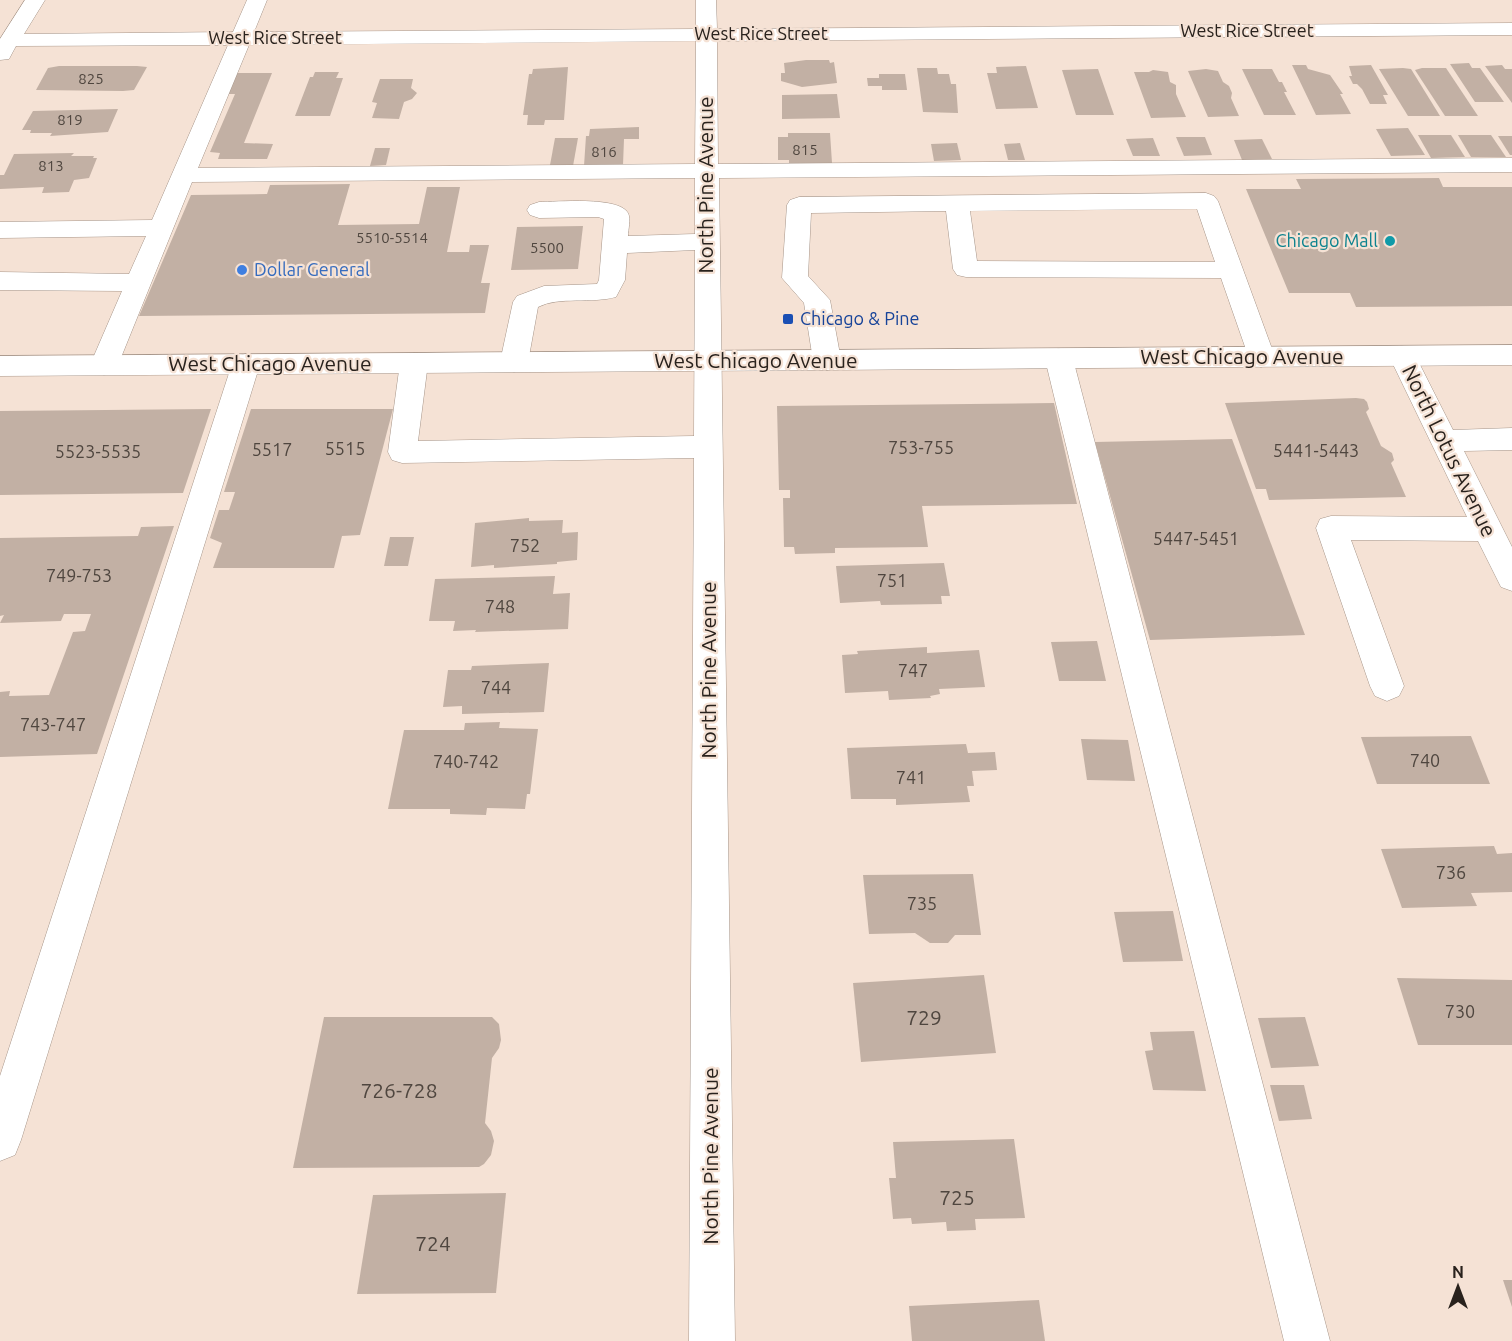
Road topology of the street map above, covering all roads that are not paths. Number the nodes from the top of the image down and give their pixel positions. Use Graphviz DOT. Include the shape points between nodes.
graph roads {
  1 [pos="35,0"];
  2 [pos="257,0"];
  3 [pos="706,0"];
  4 [pos="1512,29"];
  5 [pos="706,35"];
  6 [pos="242,38"];
  7 [pos="5,48"];
  8 [pos="1512,165"];
  9 [pos="706,171"];
  10 [pos="184,175"];
  11 [pos="957,204"];
  12 [pos="539,210"];
  13 [pos="162,228"];
  14 [pos="0,230"];
  15 [pos="707,242"];
  16 [pos="615,244"];
  17 [pos="1230,270"];
  18 [pos="0,281"];
  19 [pos="139,283"];
  20 [pos="1512,355"];
  21 [pos="1402,356"];
  22 [pos="1261,357"];
  23 [pos="1059,359"];
  24 [pos="827,360"];
  25 [pos="707,361"];
  26 [pos="514,362"];
  27 [pos="414,363"];
  28 [pos="246,364"];
  29 [pos="105,365"];
  30 [pos="0,366"];
  31 [pos="1512,439"];
  32 [pos="1444,441"];
  33 [pos="708,447"];
  34 [pos="1488,529"];
  35 [pos="1512,578"];
  36 [pos="1387,686"];
  37 [pos="0,1140"];
  38 [pos="712,1341"];
  39 [pos="1307,1341"];
  1 -- 7 [label="street"];
  2 -- 6 [label="street"];
  3 -- 5 [label="street, North Pine Avenue"];
  4 -- 5 [label="street, West Rice Street"];
  5 -- 6 [label="street, West Rice Street"];
  5 -- 9 [label="street, North Pine Avenue"];
  6 -- 7 [label="street, West Rice Street"];
  6 -- 10 [label="street"];
  8 -- 9 [label="street"];
  9 -- 10 [label="street"];
  9 -- 15 [label="street, North Pine Avenue"];
  10 -- 13 [label="street"];
  11 -- 17 [label="street" via="1206,201"];
  11 -- 17 [label="street" via="966,268"];
  11 -- 24 [label="street" via="799,205 795,278 817,300"];
  12 -- 16 [label="street" via="610,211 617,215"];
  13 -- 14 [label="street"];
  13 -- 19 [label="street"];
  15 -- 16 [label="street"];
  15 -- 25 [label="street, North Pine Avenue"];
  16 -- 26 [label="street" via="612,280 607,291 536,296 526,302"];
  17 -- 22 [label="street"];
  18 -- 19 [label="street"];
  19 -- 29 [label="street"];
  20 -- 21 [label="street, West Chicago Avenue"];
  21 -- 22 [label="street, West Chicago Avenue"];
  21 -- 32 [label="street, North Lotus Avenue"];
  22 -- 23 [label="street, West Chicago Avenue"];
  23 -- 24 [label="street, West Chicago Avenue"];
  23 -- 39 [label="street"];
  24 -- 25 [label="street, West Chicago Avenue"];
  25 -- 26 [label="street, West Chicago Avenue"];
  25 -- 33 [label="street, North Pine Avenue"];
  26 -- 27 [label="street, West Chicago Avenue"];
  27 -- 28 [label="street, West Chicago Avenue"];
  27 -- 33 [label="street" via="402,452"];
  28 -- 29 [label="street, West Chicago Avenue"];
  28 -- 37 [label="street"];
  29 -- 30 [label="street, West Chicago Avenue"];
  31 -- 32 [label="street"];
  32 -- 34 [label="street, North Lotus Avenue"];
  33 -- 38 [label="street, North Pine Avenue"];
  34 -- 35 [label="street, North Lotus Avenue"];
  34 -- 36 [label="street" via="1331,528"];
}
